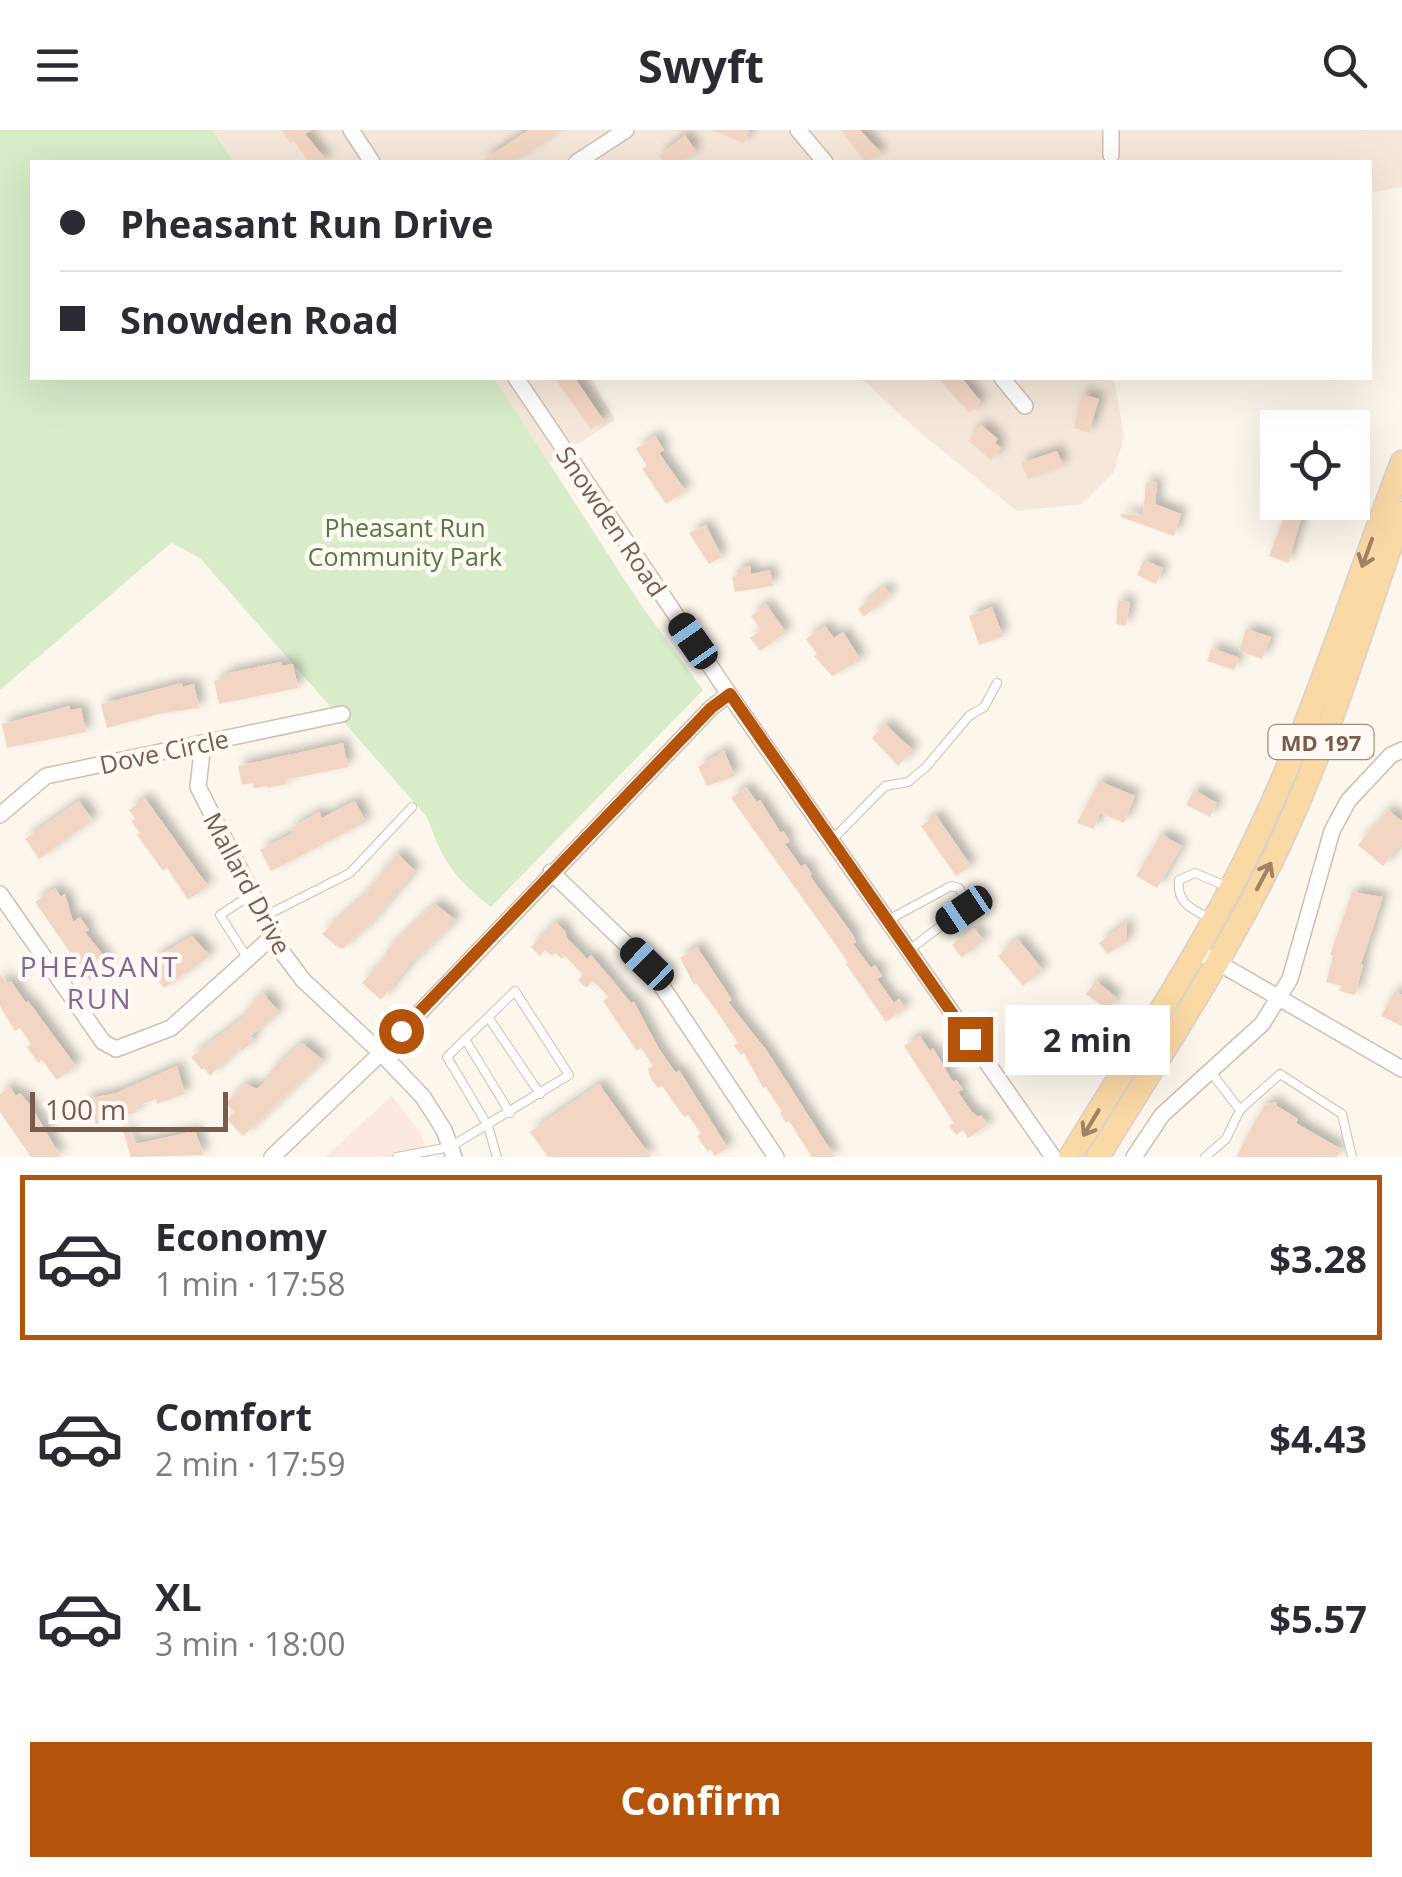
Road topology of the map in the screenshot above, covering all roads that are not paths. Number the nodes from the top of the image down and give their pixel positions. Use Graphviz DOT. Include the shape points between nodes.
graph roads {
  1 [pos="350,130"];
  2 [pos="626,130"];
  3 [pos="798,130"];
  4 [pos="1111,130"];
  5 [pos="1111,155"];
  6 [pos="371,160"];
  7 [pos="580,160"];
  8 [pos="823,160"];
  9 [pos="517,380"];
  10 [pos="1004,380"];
  11 [pos="1026,406"];
  12 [pos="1402,462"];
  13 [pos="1402,513"];
  14 [pos="997,682"];
  15 [pos="730,694"];
  16 [pos="342,714"];
  17 [pos="203,743"];
  18 [pos="1402,750"];
  19 [pos="412,806"];
  20 [pos="0,816"];
  21 [pos="832,840"];
  22 [pos="551,872"];
  23 [pos="1230,888"];
  24 [pos="0,894"];
  25 [pos="252,894"];
  26 [pos="263,917"];
  27 [pos="888,920"];
  28 [pos="1213,920"];
  29 [pos="273,936"];
  30 [pos="909,950"];
  31 [pos="1206,956"];
  32 [pos="248,958"];
  33 [pos="1278,998"];
  34 [pos="488,1017"];
  35 [pos="465,1040"];
  36 [pos="381,1052"];
  37 [pos="1402,1070"];
  38 [pos="1210,1071"];
  39 [pos="540,1094"];
  40 [pos="1240,1110"];
  41 [pos="510,1112"];
  42 [pos="488,1126"];
  43 [pos="452,1152"];
  44 [pos="1137,1155"];
  45 [pos="410,1156"];
  46 [pos="272,1157"];
  47 [pos="398,1157"];
  48 [pos="497,1157"];
  49 [pos="776,1157"];
  50 [pos="1053,1157"];
  51 [pos="1070,1157"];
  52 [pos="1098,1157"];
  53 [pos="1205,1157"];
  54 [pos="1352,1157"];
  1 -- 6 [label="street"];
  2 -- 7 [label="street"];
  3 -- 8 [label="street"];
  4 -- 5 [label="street"];
  9 -- 15 [label="street, Snowden Road"];
  10 -- 11 [label="street"];
  12 -- 23 [label="main road, MD 197, one-way" via="1291,758"];
  31 -- 13 [label="main road, MD 197, one-way" via="1266,872 1289,824"];
  14 -- 21 [label="lane" via="984,707 926,767 908,782 884,786"];
  15 -- 21 [label="street, Snowden Road"];
  15 -- 22 [label="street"];
  16 -- 17 [label="street, Dove Circle"];
  17 -- 20 [label="street, Dove Circle" via="46,776"];
  17 -- 25 [label="street, Mallard Drive" via="198,787"];
  18 -- 33 [label="street" via="1348,802 1332,832 1310,919"];
  19 -- 26 [label="lane" via="350,873"];
  21 -- 27 [label="street, Snowden Road"];
  22 -- 36 [label="street"];
  22 -- 49 [label="street" via="647,964"];
  23 -- 28 [label="main road, MD 197"];
  23 -- 28 [label="lane" via="1195,873 1179,880 1185,904"];
  24 -- 32 [label="street" via="104,1042 116,1049 171,1028"];
  25 -- 26 [label="street, Mallard Drive"];
  25 -- 32 [label="lane" via="220,915"];
  26 -- 29 [label="street, Mallard Drive"];
  27 -- 30 [label="street, Snowden Road"];
  27 -- 30 [label="lane" via="951,886 959,888 966,907"];
  28 -- 31 [label="main road, MD 197"];
  29 -- 32 [label="street"];
  29 -- 36 [label="street, Mallard Drive" via="303,980"];
  30 -- 50 [label="street, Snowden Road"];
  31 -- 33 [label="street"];
  31 -- 51 [label="main road, MD 197, one-way"];
  31 -- 52 [label="main road, MD 197"];
  33 -- 37 [label="street"];
  33 -- 38 [label="street" via="1262,1024"];
  34 -- 35 [label="lane"];
  34 -- 39 [label="lane"];
  34 -- 39 [label="lane" via="515,991 569,1075"];
  35 -- 41 [label="lane"];
  35 -- 42 [label="lane" via="447,1057"];
  36 -- 43 [label="street, Mallard Drive" via="423,1097"];
  36 -- 46 [label="street"];
  38 -- 40 [label="lane"];
  38 -- 44 [label="street" via="1162,1115"];
  39 -- 41 [label="lane"];
  40 -- 53 [label="lane" via="1226,1139"];
  40 -- 54 [label="lane" via="1280,1074 1342,1114"];
  41 -- 42 [label="lane"];
  42 -- 43 [label="lane"];
  42 -- 48 [label="lane"];
  43 -- 45 [label="lane"];
  45 -- 47 [label="lane"];
}
